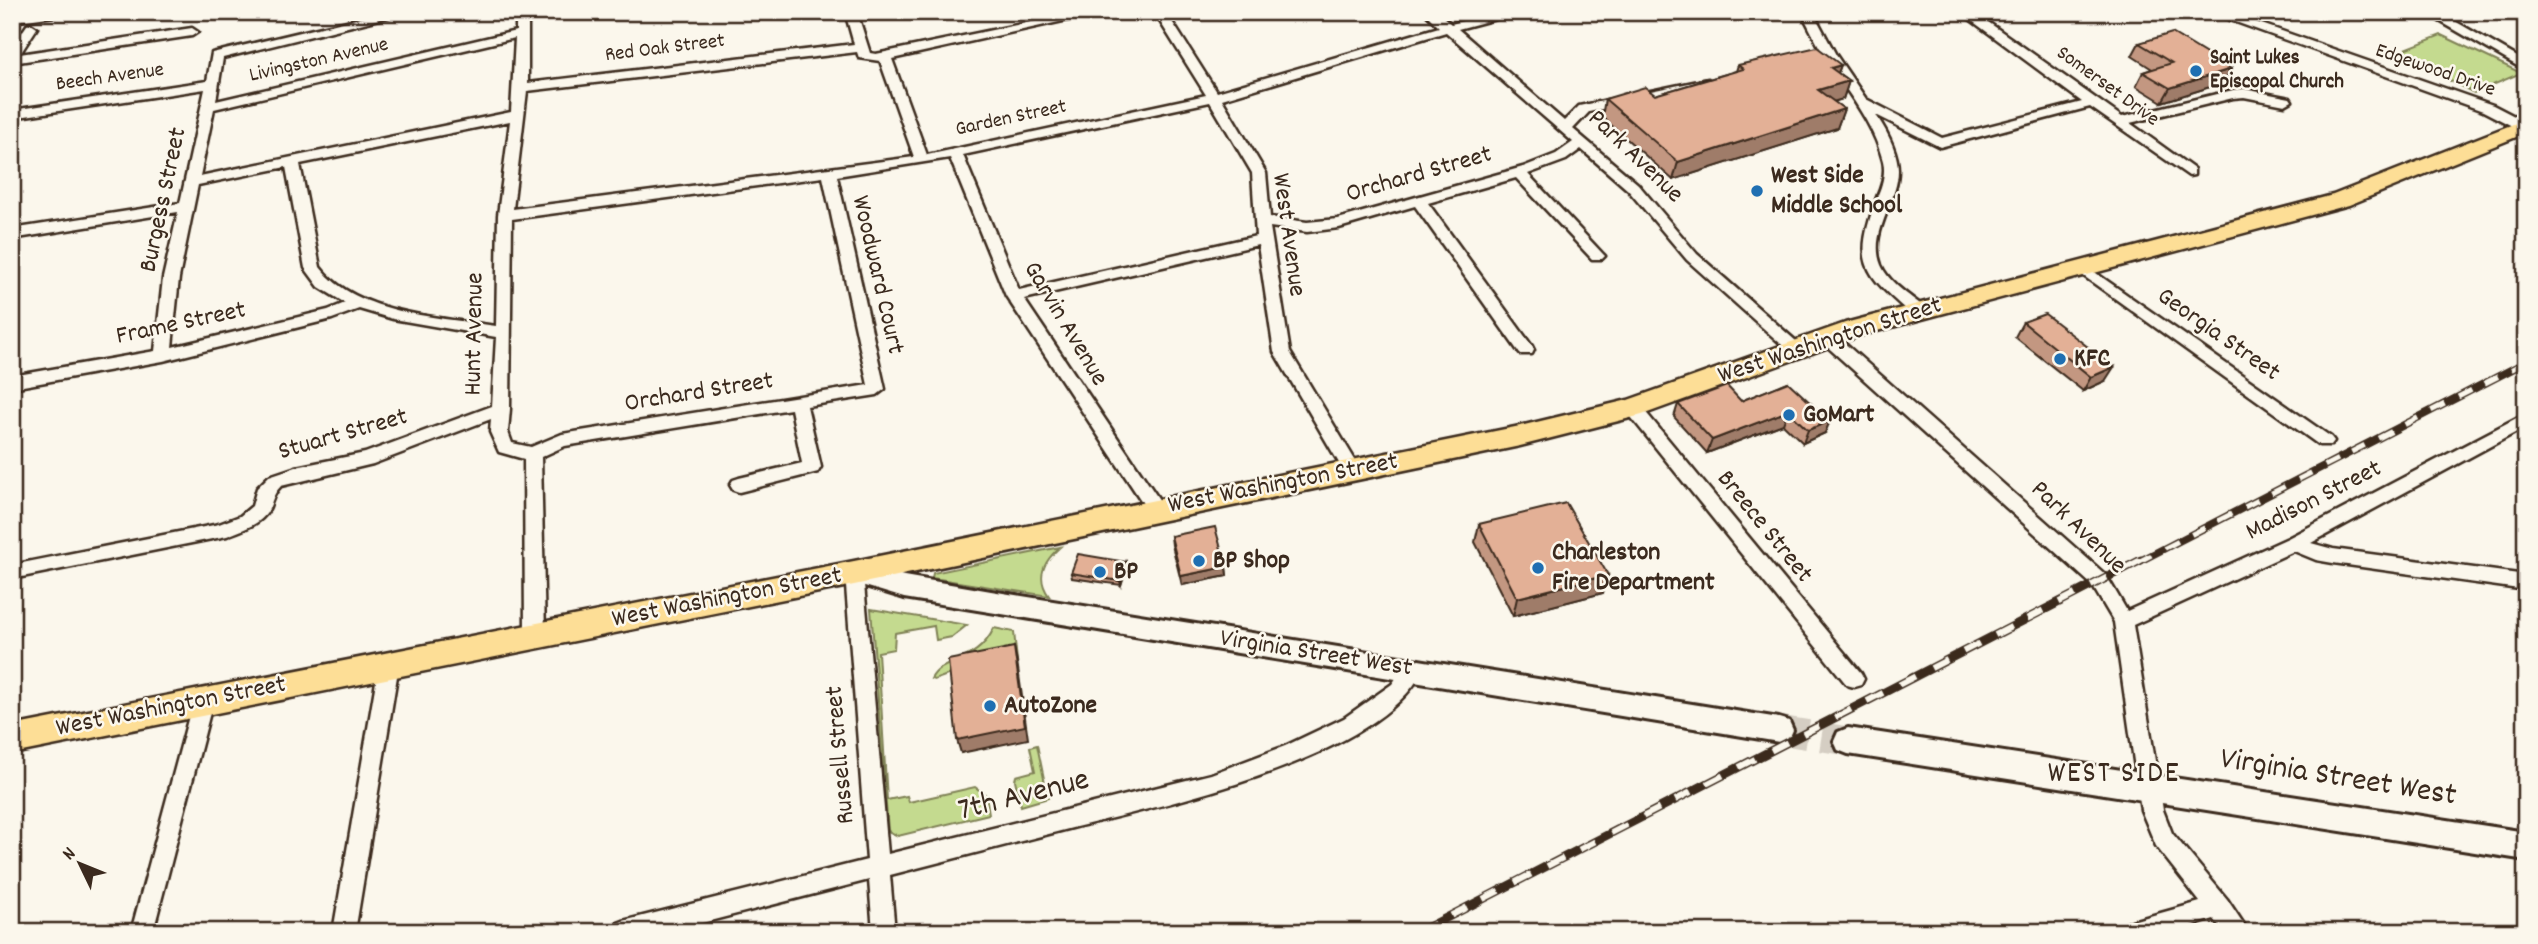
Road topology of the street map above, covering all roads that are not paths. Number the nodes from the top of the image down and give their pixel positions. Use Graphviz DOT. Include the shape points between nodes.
graph roads {
  1 [pos="55,12"];
  2 [pos="402,12"];
  3 [pos="522,12"];
  4 [pos="851,12"];
  5 [pos="1098,12"];
  6 [pos="1160,12"];
  7 [pos="1430,12"];
  8 [pos="1516,12"];
  9 [pos="1807,12"];
  10 [pos="1966,12"];
  11 [pos="2214,12"];
  12 [pos="2430,12"];
  13 [pos="12,18"];
  14 [pos="31,28"];
  15 [pos="1448,28"];
  16 [pos="192,32"];
  17 [pos="522,33"];
  18 [pos="862,49"];
  19 [pos="885,57"];
  20 [pos="12,58"];
  21 [pos="2526,67"];
  22 [pos="1721,78"];
  23 [pos="213,84"];
  24 [pos="521,88"];
  25 [pos="1214,97"];
  26 [pos="1860,101"];
  27 [pos="2285,101"];
  28 [pos="2092,103"];
  29 [pos="207,107"];
  30 [pos="12,114"];
  31 [pos="518,115"];
  32 [pos="2119,122"];
  33 [pos="2524,126"];
  34 [pos="1566,130"];
  35 [pos="1581,143"];
  36 [pos="955,153"];
  37 [pos="922,160"];
  38 [pos="292,161"];
  39 [pos="2189,172"];
  40 [pos="829,173"];
  41 [pos="1519,173"];
  42 [pos="193,182"];
  43 [pos="1419,201"];
  44 [pos="187,206"];
  45 [pos="505,215"];
  46 [pos="1263,221"];
  47 [pos="12,234"];
  48 [pos="1264,239"];
  49 [pos="1597,256"];
  50 [pos="2083,269"];
  51 [pos="1014,296"];
  52 [pos="358,304"];
  53 [pos="1918,311"];
  54 [pos="504,333"];
  55 [pos="1827,337"];
  56 [pos="1796,348"];
  57 [pos="1526,350"];
  58 [pos="163,355"];
  59 [pos="12,382"];
  60 [pos="877,388"];
  61 [pos="798,401"];
  62 [pos="1633,408"];
  63 [pos="502,409"];
  64 [pos="2526,419"];
  65 [pos="2325,441"];
  66 [pos="532,454"];
  67 [pos="1352,470"];
  68 [pos="739,485"];
  69 [pos="1156,509"];
  70 [pos="2294,543"];
  71 [pos="12,572"];
  72 [pos="854,573"];
  73 [pos="2526,583"];
  74 [pos="2123,621"];
  75 [pos="534,635"];
  76 [pos="388,664"];
  77 [pos="1413,670"];
  78 [pos="1854,679"];
  79 [pos="202,701"];
  80 [pos="1779,730"];
  81 [pos="12,740"];
  82 [pos="1848,741"];
  83 [pos="2149,786"];
  84 [pos="2526,846"];
  85 [pos="878,866"];
  86 [pos="2219,907"];
  87 [pos="142,932"];
  88 [pos="345,932"];
  89 [pos="623,932"];
  90 [pos="884,932"];
  91 [pos="2132,932"];
  92 [pos="2238,932"];
  1 -- 13 [label="street"];
  2 -- 23 [label="street, Burgess Street" via="216,56"];
  3 -- 17 [label="street, Hunt Avenue"];
  4 -- 18 [label="street"];
  5 -- 19 [label="street"];
  6 -- 25 [label="street, West Avenue"];
  7 -- 15 [label="street, Park Avenue"];
  8 -- 15 [label="street, Garden Street"];
  9 -- 26 [label="street" via="1823,55"];
  10 -- 28 [label="street, Somerset Drive"];
  11 -- 33 [label="street, Edgewood Drive" via="2488,108"];
  12 -- 21 [label="street"];
  14 -- 20 [label="street"];
  15 -- 25 [label="street, Garden Street"];
  15 -- 34 [label="street, Park Avenue"];
  16 -- 20 [label="street"];
  17 -- 24 [label="street, Hunt Avenue"];
  17 -- 29 [label="street, Livingston Avenue"];
  18 -- 19 [label="street, Red Oak Street" via="868,58"];
  18 -- 24 [label="street, Red Oak Street"];
  19 -- 37 [label="street"];
  22 -- 34 [label="street" via="1584,109"];
  23 -- 29 [label="street, Burgess Street"];
  23 -- 30 [label="street, Beech Avenue"];
  24 -- 31 [label="street, Hunt Avenue"];
  25 -- 36 [label="street, Garden Street"];
  25 -- 46 [label="street, West Avenue" via="1259,173"];
  26 -- 28 [label="street" via="1940,143"];
  26 -- 53 [label="street" via="1892,166 1871,234 1873,268"];
  27 -- 32 [label="street" via="2233,94"];
  28 -- 32 [label="street, Somerset Drive"];
  29 -- 42 [label="street, Burgess Street"];
  31 -- 38 [label="street"];
  31 -- 45 [label="street, Hunt Avenue"];
  32 -- 39 [label="street, Somerset Drive"];
  33 -- 50 [label="main road, West Washington Street" via="2341,200"];
  34 -- 35 [label="street, Park Avenue"];
  35 -- 41 [label="street, Orchard Street" via="1561,158"];
  35 -- 56 [label="street, Park Avenue" via="1633,187 1692,257"];
  36 -- 37 [label="street, Garden Street"];
  36 -- 51 [label="street, Garvin Avenue"];
  37 -- 40 [label="street, Garden Street"];
  38 -- 42 [label="street"];
  38 -- 52 [label="street" via="313,268 324,283"];
  40 -- 45 [label="street, Garden Street"];
  40 -- 60 [label="street, Woodward Court"];
  41 -- 43 [label="street, Orchard Street"];
  41 -- 49 [label="street"];
  42 -- 44 [label="street, Burgess Street"];
  43 -- 46 [label="street, Orchard Street" via="1327,225"];
  43 -- 57 [label="street"];
  44 -- 47 [label="street"];
  44 -- 58 [label="street, Burgess Street" via="171,278"];
  45 -- 54 [label="street, Hunt Avenue"];
  46 -- 48 [label="street, West Avenue"];
  48 -- 51 [label="street"];
  48 -- 67 [label="street, West Avenue" via="1282,352"];
  50 -- 53 [label="main road, West Washington Street"];
  50 -- 65 [label="street, Georgia Street"];
  51 -- 69 [label="street, Garvin Avenue"];
  52 -- 54 [label="street"];
  52 -- 58 [label="street, Frame Street"];
  53 -- 55 [label="main road, West Washington Street"];
  54 -- 63 [label="street, Hunt Avenue"];
  55 -- 56 [label="main road, West Washington Street"];
  55 -- 74 [label="street, Park Avenue" via="2099,580"];
  56 -- 62 [label="main road, West Washington Street"];
  58 -- 59 [label="street, Frame Street"];
  60 -- 61 [label="street, Orchard Street"];
  61 -- 66 [label="street, Orchard Street" via="562,440"];
  61 -- 68 [label="street" via="812,467"];
  62 -- 67 [label="main road, West Washington Street"];
  62 -- 78 [label="street, Breece Street"];
  63 -- 66 [label="street, Hunt Avenue" via="499,432 505,448"];
  63 -- 71 [label="street, Stuart Street" via="367,459 275,481 263,492 260,509 246,521 221,531"];
  64 -- 70 [label="street, Madison Street"];
  66 -- 75 [label="street"];
  67 -- 69 [label="main road, West Washington Street"];
  69 -- 72 [label="main road, West Washington Street"];
  70 -- 73 [label="street" via="2316,553"];
  70 -- 74 [label="street, Madison Street"];
  72 -- 75 [label="main road, West Washington Street"];
  72 -- 77 [label="main road, Virginia Street West" via="904,587"];
  72 -- 85 [label="street, Russell Street"];
  74 -- 83 [label="street, Park Avenue"];
  75 -- 76 [label="main road, West Washington Street"];
  76 -- 79 [label="main road, West Washington Street"];
  76 -- 88 [label="street"];
  77 -- 80 [label="main road, Virginia Street West"];
  77 -- 85 [label="street, 7th Avenue" via="1405,685 1379,707 1266,764 1211,783"];
  79 -- 81 [label="main road, West Washington Street"];
  79 -- 87 [label="street"];
  82 -- 83 [label="main road, Virginia Street West"];
  83 -- 84 [label="main road, Virginia Street West"];
  83 -- 86 [label="street, Park Avenue" via="2151,810 2164,839"];
  85 -- 89 [label="street, 7th Avenue"];
  85 -- 90 [label="street, Russell Street"];
  86 -- 91 [label="street"];
  86 -- 92 [label="street, Park Avenue"];
}
